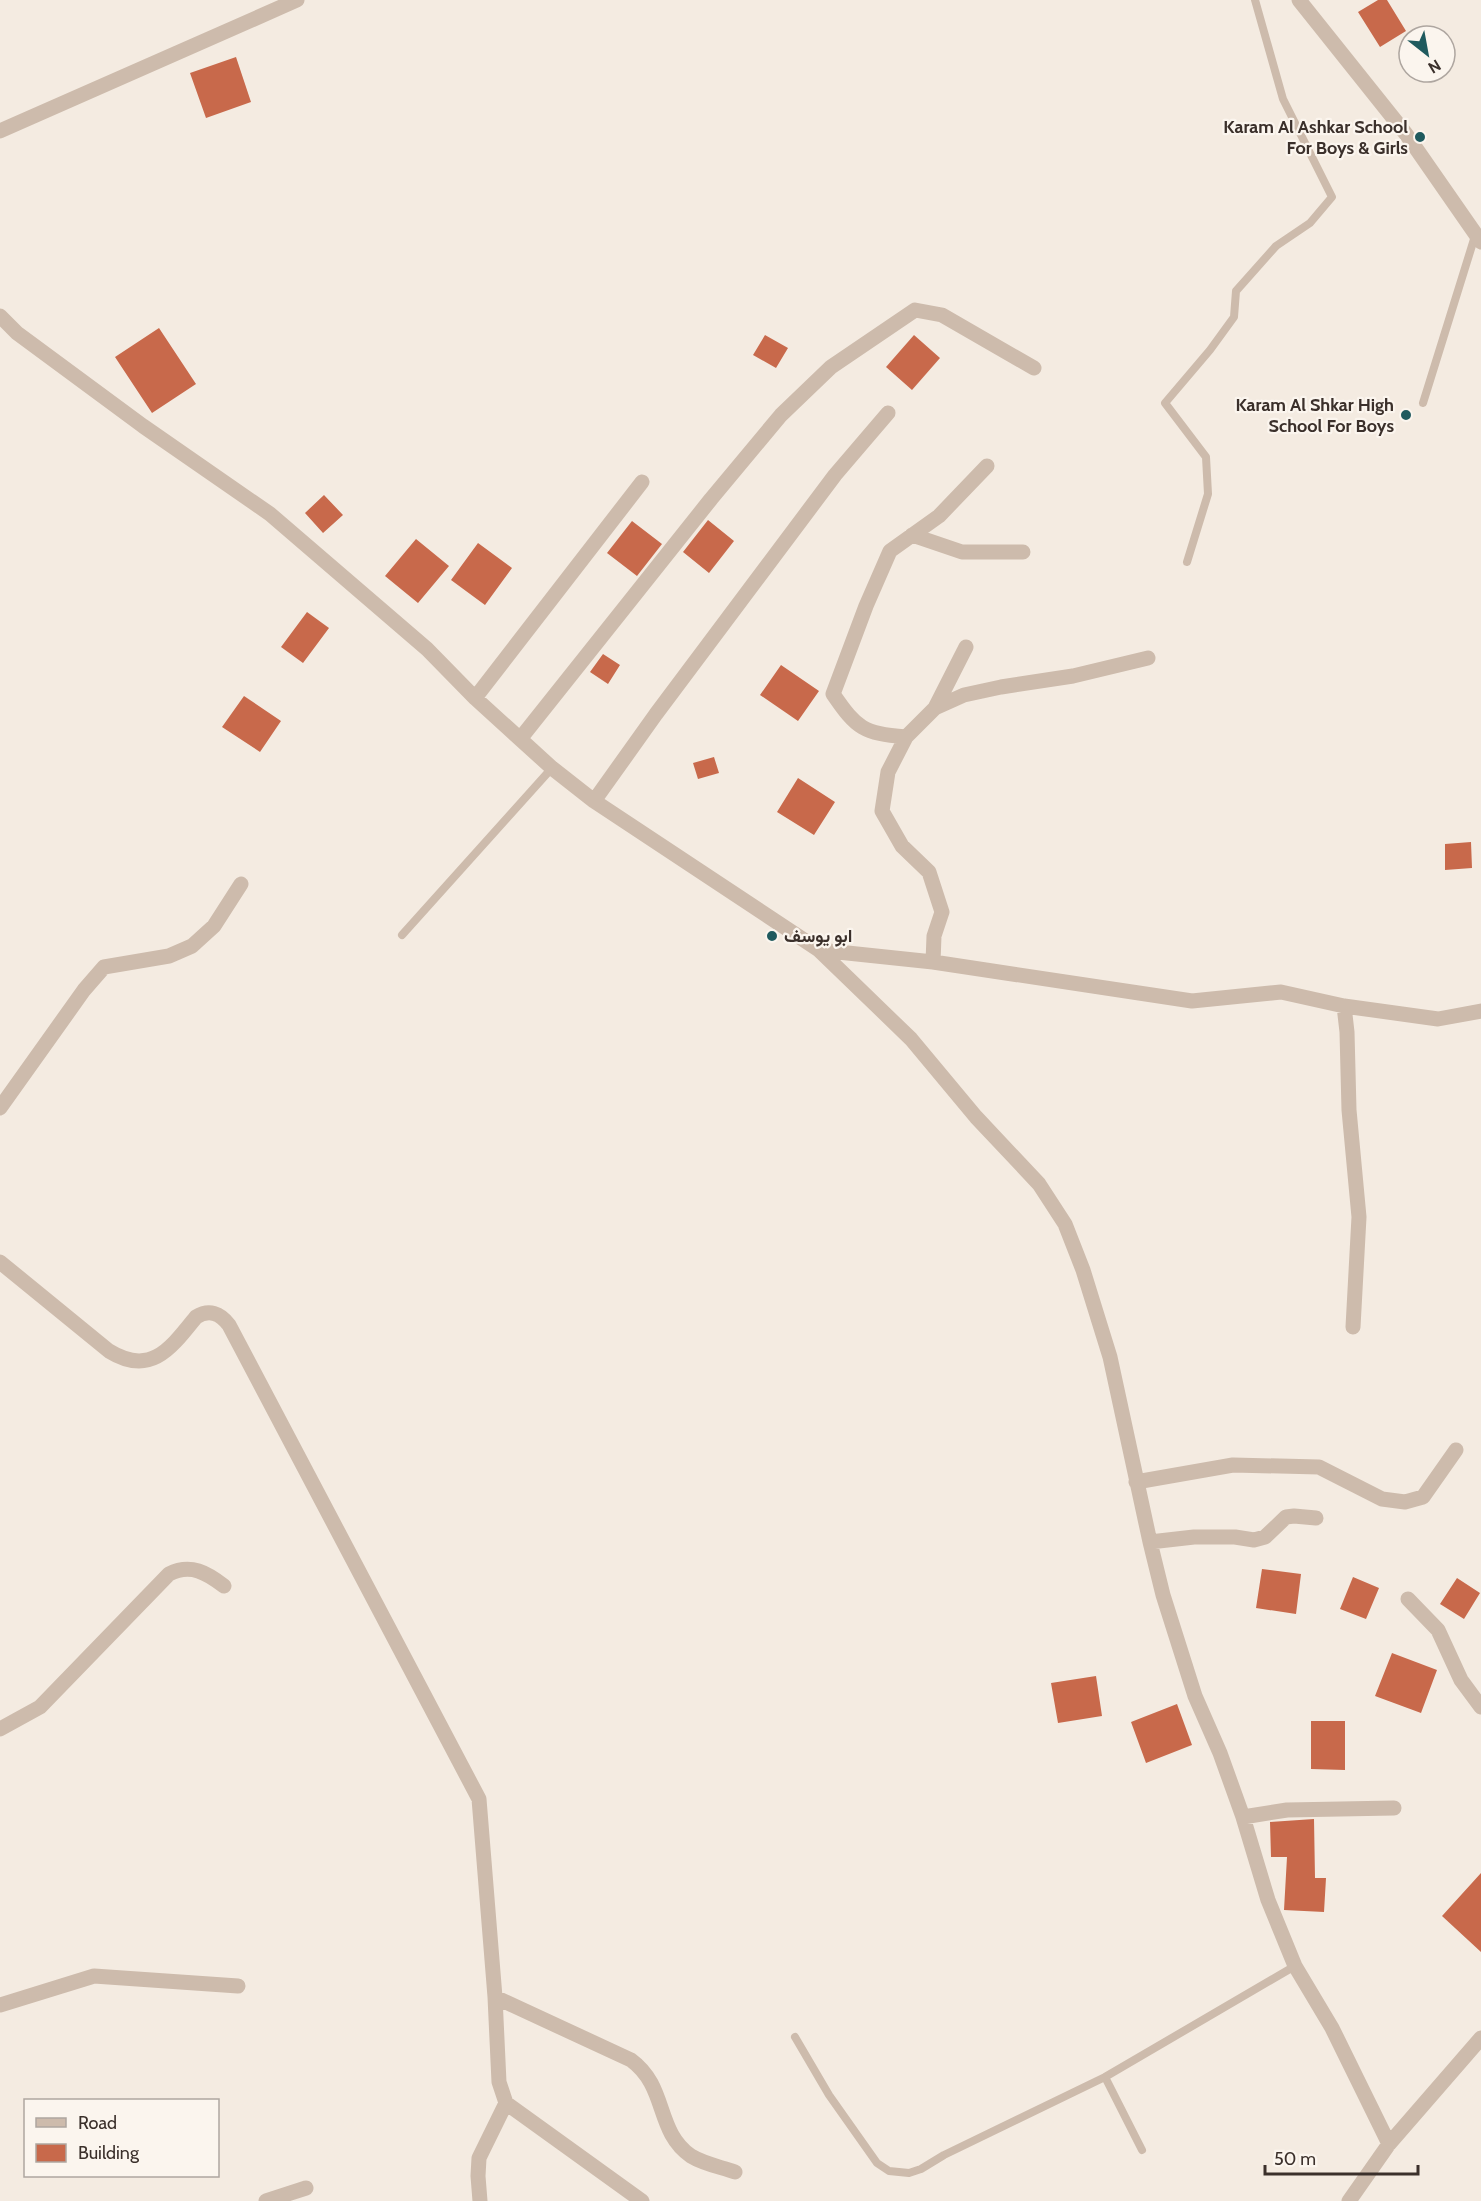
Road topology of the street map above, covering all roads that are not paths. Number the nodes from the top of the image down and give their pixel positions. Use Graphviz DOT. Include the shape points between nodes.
graph roads {
  1 [pos="297,0"];
  2 [pos="1255,0"];
  3 [pos="1299,0"];
  4 [pos="0,131"];
  5 [pos="1478,239"];
  6 [pos="0,316"];
  7 [pos="1034,369"];
  8 [pos="1424,403"];
  9 [pos="888,413"];
  10 [pos="987,466"];
  11 [pos="642,482"];
  12 [pos="912,535"];
  13 [pos="1023,552"];
  14 [pos="1187,562"];
  15 [pos="966,647"];
  16 [pos="1148,658"];
  17 [pos="475,698"];
  18 [pos="936,708"];
  19 [pos="906,737"];
  20 [pos="520,739"];
  21 [pos="552,768"];
  22 [pos="594,801"];
  23 [pos="241,884"];
  24 [pos="402,935"];
  25 [pos="819,950"];
  26 [pos="933,962"];
  27 [pos="1344,1006"];
  28 [pos="1481,1011"];
  29 [pos="0,1108"];
  30 [pos="2,1269"];
  31 [pos="1353,1327"];
  32 [pos="1456,1450"];
  33 [pos="1136,1482"];
  34 [pos="1316,1518"];
  35 [pos="1150,1542"];
  36 [pos="224,1586"];
  37 [pos="1408,1599"];
  38 [pos="1481,1707"];
  39 [pos="0,1729"];
  40 [pos="1394,1808"];
  41 [pos="1243,1817"];
  42 [pos="1295,1965"];
  43 [pos="238,1986"];
  44 [pos="495,1997"];
  45 [pos="0,2005"];
  46 [pos="795,2037"];
  47 [pos="1481,2038"];
  48 [pos="1105,2077"];
  49 [pos="506,2103"];
  50 [pos="1389,2144"];
  51 [pos="1142,2150"];
  52 [pos="735,2172"];
  53 [pos="306,2188"];
  54 [pos="266,2201"];
  55 [pos="480,2201"];
  56 [pos="642,2201"];
  57 [pos="1349,2201"];
  1 -- 4 [label="street"];
  2 -- 14 [label="lane" via="1283,99 1332,197 1310,223 1276,246 1236,291 1234,317 1165,403 1206,457 1208,494"];
  3 -- 5 [label="street" via="1406,134"];
  5 -- 8 [label="lane"];
  6 -- 17 [label="street" via="107,400 270,514 427,649"];
  7 -- 20 [label="street" via="942,315 915,310 831,367 781,415"];
  9 -- 22 [label="street" via="835,476"];
  10 -- 12 [label="street" via="939,516"];
  11 -- 17 [label="street"];
  12 -- 13 [label="street" via="962,552"];
  12 -- 19 [label="street" via="890,551 833,694 852,722 878,734"];
  15 -- 18 [label="street"];
  16 -- 18 [label="street" via="964,695"];
  17 -- 20 [label="street"];
  18 -- 19 [label="street"];
  19 -- 26 [label="street" via="888,772 882,811 902,846 929,872 942,912 934,936"];
  20 -- 21 [label="street"];
  21 -- 22 [label="street"];
  21 -- 24 [label="lane"];
  22 -- 25 [label="street"];
  23 -- 29 [label="street" via="214,926 192,946 169,956 104,967"];
  25 -- 26 [label="street"];
  25 -- 33 [label="street" via="911,1039 1039,1184 1065,1224 1110,1357"];
  26 -- 27 [label="street" via="1192,1001 1281,992"];
  27 -- 28 [label="street" via="1438,1019"];
  27 -- 31 [label="street" via="1359,1216"];
  30 -- 44 [label="street" via="109,1351 129,1360 158,1358 202,1313 217,1314 229,1325 479,1799"];
  32 -- 33 [label="street" via="1423,1497 1405,1502 1382,1499 1319,1467 1233,1465"];
  33 -- 35 [label="street"];
  34 -- 35 [label="street" via="1286,1517 1265,1537 1254,1540 1194,1537"];
  35 -- 41 [label="street" via="1195,1696"];
  36 -- 39 [label="street" via="196,1570 182,1569 169,1574 40,1707"];
  37 -- 38 [label="street" via="1438,1630 1461,1680"];
  40 -- 41 [label="street" via="1287,1810"];
  41 -- 42 [label="street" via="1268,1900"];
  42 -- 48 [label="lane"];
  42 -- 50 [label="street" via="1332,2028"];
  43 -- 45 [label="street" via="94,1976"];
  44 -- 49 [label="street" via="499,2082"];
  44 -- 52 [label="street" via="632,2060 653,2084 678,2143 694,2157"];
  46 -- 48 [label="lane" via="829,2096 876,2162 896,2173 915,2172"];
  47 -- 50 [label="street"];
  48 -- 51 [label="lane"];
  49 -- 55 [label="street" via="479,2158"];
  49 -- 56 [label="street"];
  50 -- 57 [label="street"];
  53 -- 54 [label="street"];
}
